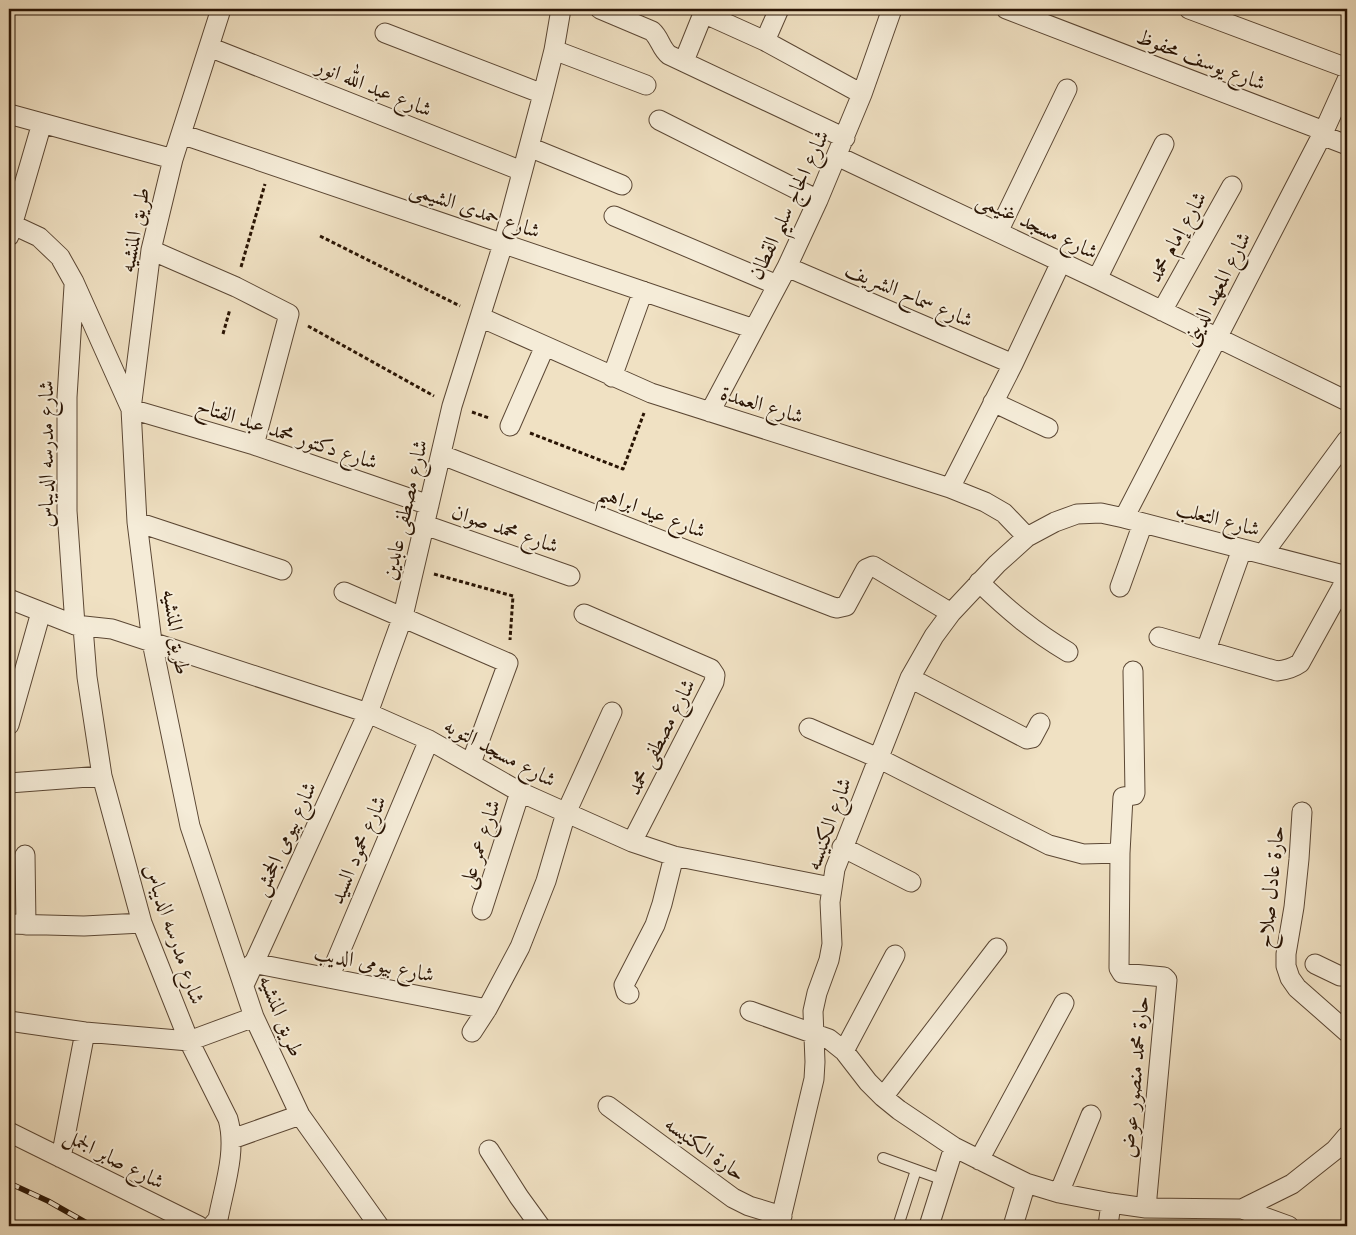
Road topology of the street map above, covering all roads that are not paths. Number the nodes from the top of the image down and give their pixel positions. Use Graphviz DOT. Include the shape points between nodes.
graph roads {
  1 [pos="222,9"];
  2 [pos="560,9"];
  3 [pos="600,9"];
  4 [pos="779,9"];
  5 [pos="892,9"];
  6 [pos="1006,9"];
  7 [pos="1189,9"];
  8 [pos="704,11"];
  9 [pos="385,33"];
  10 [pos="765,41"];
  11 [pos="209,47"];
  12 [pos="554,50"];
  13 [pos="684,61"];
  14 [pos="1347,68"];
  15 [pos="1347,80"];
  16 [pos="646,85"];
  17 [pos="1066,89"];
  18 [pos="543,94"];
  19 [pos="862,94"];
  20 [pos="9,114"];
  21 [pos="659,120"];
  22 [pos="42,123"];
  23 [pos="1322,133"];
  24 [pos="181,134"];
  25 [pos="845,138"];
  26 [pos="1164,144"];
  27 [pos="1347,145"];
  28 [pos="529,147"];
  29 [pos="838,156"];
  30 [pos="173,159"];
  31 [pos="522,171"];
  32 [pos="622,185"];
  33 [pos="1232,186"];
  34 [pos="818,200"];
  35 [pos="614,216"];
  36 [pos="10,228"];
  37 [pos="998,232"];
  38 [pos="503,244"];
  39 [pos="151,250"];
  40 [pos="1061,262"];
  41 [pos="787,268"];
  42 [pos="1097,279"];
  43 [pos="74,282"];
  44 [pos="777,285"];
  45 [pos="643,291"];
  46 [pos="1162,311"];
  47 [pos="480,317"];
  48 [pos="754,329"];
  49 [pos="1217,337"];
  50 [pos="545,346"];
  51 [pos="1012,364"];
  52 [pos="612,377"];
  53 [pos="1347,401"];
  54 [pos="993,402"];
  55 [pos="131,409"];
  56 [pos="710,412"];
  57 [pos="510,426"];
  58 [pos="1048,428"];
  59 [pos="1347,440"];
  60 [pos="254,445"];
  61 [pos="442,454"];
  62 [pos="950,488"];
  63 [pos="429,505"];
  64 [pos="1077,514"];
  65 [pos="1124,518"];
  66 [pos="137,522"];
  67 [pos="1143,523"];
  68 [pos="425,525"];
  69 [pos="1027,537"];
  70 [pos="1242,549"];
  71 [pos="1263,554"];
  72 [pos="282,570"];
  73 [pos="570,576"];
  74 [pos="1347,577"];
  75 [pos="979,582"];
  76 [pos="1120,587"];
  77 [pos="344,592"];
  78 [pos="9,599"];
  79 [pos="41,612"];
  80 [pos="951,613"];
  81 [pos="584,614"];
  82 [pos="403,616"];
  83 [pos="79,626"];
  84 [pos="1159,636"];
  85 [pos="152,642"];
  86 [pos="1206,650"];
  87 [pos="1068,652"];
  88 [pos="1133,671"];
  89 [pos="910,678"];
  90 [pos="368,712"];
  91 [pos="612,712"];
  92 [pos="1040,723"];
  93 [pos="9,725"];
  94 [pos="809,728"];
  95 [pos="429,740"];
  96 [pos="878,758"];
  97 [pos="471,763"];
  98 [pos="102,776"];
  99 [pos="9,783"];
  100 [pos="520,792"];
  101 [pos="1302,812"];
  102 [pos="566,813"];
  103 [pos="632,842"];
  104 [pos="842,847"];
  105 [pos="1120,853"];
  106 [pos="25,855"];
  107 [pos="674,856"];
  108 [pos="911,882"];
  109 [pos="831,887"];
  110 [pos="482,910"];
  111 [pos="142,923"];
  112 [pos="18,925"];
  113 [pos="996,948"];
  114 [pos="895,955"];
  115 [pos="253,963"];
  116 [pos="1315,964"];
  117 [pos="1347,975"];
  118 [pos="329,978"];
  119 [pos="244,986"];
  120 [pos="630,994"];
  121 [pos="1064,1003"];
  122 [pos="486,1009"];
  123 [pos="750,1011"];
  124 [pos="254,1017"];
  125 [pos="9,1021"];
  126 [pos="85,1032"];
  127 [pos="472,1032"];
  128 [pos="1347,1032"];
  129 [pos="813,1033"];
  130 [pos="189,1041"];
  131 [pos="844,1051"];
  132 [pos="883,1097"];
  133 [pos="608,1106"];
  134 [pos="1091,1114"];
  135 [pos="300,1115"];
  136 [pos="9,1132"];
  137 [pos="1347,1136"];
  138 [pos="232,1139"];
  139 [pos="954,1147"];
  140 [pos="489,1150"];
  141 [pos="61,1158"];
  142 [pos="883,1158"];
  143 [pos="979,1160"];
  144 [pos="916,1170"];
  145 [pos="944,1180"];
  146 [pos="1026,1183"];
  147 [pos="1059,1192"];
  148 [pos="1111,1203"];
  149 [pos="1146,1208"];
  150 [pos="1241,1218"];
  151 [pos="781,1221"];
  152 [pos="215,1222"];
  153 [pos="199,1226"];
  154 [pos="379,1226"];
  155 [pos="540,1226"];
  156 [pos="898,1226"];
  157 [pos="929,1226"];
  158 [pos="1013,1226"];
  159 [pos="1108,1226"];
  160 [pos="1289,1226"];
  1 -- 11 [label="street, طريق المنشيه"];
  2 -- 12 [label="street, شارع مصطفى عابدين"];
  3 -- 13 [label="street" via="652,31 665,52"];
  4 -- 10 [label="street"];
  5 -- 19 [label="street, شارع الحاج سليم القطان"];
  6 -- 23 [label="street, شارع يوسف محفوظ"];
  7 -- 14 [label="street"];
  8 -- 10 [label="street"];
  8 -- 13 [label="street"];
  9 -- 18 [label="street"];
  10 -- 19 [label="street"];
  11 -- 24 [label="street, طريق المنشيه"];
  11 -- 31 [label="street, شارع عبد الله انور"];
  12 -- 16 [label="street"];
  12 -- 18 [label="street, شارع مصطفى عابدين"];
  13 -- 25 [label="street"];
  15 -- 23 [label="street, شارع المعهد الدينى"];
  17 -- 37 [label="street"];
  18 -- 28 [label="street, شارع مصطفى عابدين"];
  19 -- 25 [label="street, شارع الحاج سليم القطان"];
  20 -- 22 [label="street"];
  21 -- 34 [label="street"];
  22 -- 30 [label="street"];
  22 -- 36 [label="street"];
  23 -- 27 [label="street, شارع يوسف محفوظ"];
  23 -- 49 [label="street, شارع المعهد الدينى"];
  24 -- 30 [label="street, طريق المنشيه"];
  24 -- 38 [label="street, شارع حمدى الشيمى"];
  25 -- 29 [label="street, شارع الحاج سليم القطان"];
  26 -- 42 [label="street"];
  28 -- 31 [label="street, شارع مصطفى عابدين"];
  28 -- 32 [label="street"];
  29 -- 34 [label="street, شارع الحاج سليم القطان"];
  29 -- 37 [label="street, شارع مسجد غنيمى"];
  30 -- 39 [label="street, طريق المنشيه"];
  31 -- 38 [label="street, شارع مصطفى عابدين"];
  33 -- 46 [label="street, شارع إمام محمد"];
  34 -- 41 [label="street, شارع الحاج سليم القطان"];
  35 -- 44 [label="street"];
  36 -- 43 [label="street" via="39,237 60,257"];
  37 -- 40 [label="street, شارع مسجد غنيمى"];
  38 -- 45 [label="street, شارع حمدى الشيمى"];
  38 -- 47 [label="street, شارع مصطفى عابدين"];
  39 -- 55 [label="street, طريق المنشيه"];
  39 -- 60 [label="street" via="289,314"];
  40 -- 42 [label="street, شارع مسجد غنيمى"];
  40 -- 51 [label="street"];
  41 -- 44 [label="street, شارع الحاج سليم القطان"];
  41 -- 51 [label="street, شارع سماح الشريف"];
  42 -- 46 [label="street, شارع مسجد غنيمى"];
  43 -- 55 [label="street"];
  43 -- 83 [label="street, شارع مدرسه الديباس" via="66,406 67,511"];
  44 -- 48 [label="street, شارع الحاج سليم القطان"];
  45 -- 48 [label="street, شارع حمدى الشيمى"];
  45 -- 52 [label="street"];
  46 -- 49 [label="street, شارع مسجد غنيمى"];
  47 -- 50 [label="street, شارع العمدة"];
  47 -- 61 [label="street, شارع مصطفى عابدين" via="452,406"];
  48 -- 56 [label="street, شارع الحاج سليم القطان"];
  49 -- 53 [label="street, شارع مسجد غنيمى"];
  49 -- 65 [label="street, شارع المعهد الدينى"];
  50 -- 52 [label="street, شارع العمدة"];
  50 -- 57 [label="street"];
  51 -- 54 [label="street"];
  52 -- 56 [label="street, شارع العمدة" via="651,394"];
  54 -- 58 [label="street"];
  54 -- 62 [label="street"];
  55 -- 60 [label="street, شارع دكتور محمد عبد الفتاح"];
  55 -- 66 [label="street, طريق المنشيه"];
  56 -- 62 [label="street, شارع العمدة"];
  59 -- 71 [label="street"];
  60 -- 63 [label="street, شارع دكتور محمد عبد الفتاح"];
  61 -- 63 [label="street, شارع مصطفى عابدين"];
  61 -- 80 [label="street, شارع عيد ابراهيم" via="833,607 846,606 866,569 873,566"];
  62 -- 69 [label="street, شارع العمدة" via="1004,513"];
  63 -- 68 [label="street, شارع مصطفى عابدين"];
  64 -- 65 [label="street, شارع التعلب" via="1101,513"];
  64 -- 69 [label="street, شارع الكنيسه"];
  65 -- 67 [label="street, شارع التعلب"];
  66 -- 72 [label="street"];
  66 -- 85 [label="street, طريق المنشيه"];
  67 -- 70 [label="street, شارع التعلب"];
  67 -- 76 [label="street"];
  68 -- 73 [label="street, شارع محمد صوان"];
  68 -- 82 [label="street, شارع مصطفى عابدين"];
  69 -- 75 [label="street, شارع الكنيسه"];
  70 -- 71 [label="street, شارع التعلب"];
  70 -- 86 [label="street"];
  71 -- 74 [label="street, شارع التعلب"];
  74 -- 86 [label="street" via="1300,662 1293,668 1277,671"];
  75 -- 80 [label="street, شارع الكنيسه"];
  75 -- 87 [label="street" via="1006,609"];
  77 -- 82 [label="street"];
  78 -- 79 [label="street, شارع مسجد التوبه"];
  79 -- 83 [label="street, شارع مسجد التوبه"];
  79 -- 93 [label="street"];
  80 -- 89 [label="street, شارع الكنيسه"];
  81 -- 103 [label="street, شارع مصطفى محمد" via="711,669 714,675 714,682"];
  82 -- 90 [label="street, شارع مصطفى عابدين"];
  82 -- 97 [label="street" via="508,663"];
  83 -- 85 [label="street, شارع مسجد التوبه" via="112,629"];
  83 -- 98 [label="street, شارع مدرسه الديباس"];
  84 -- 86 [label="street"];
  85 -- 90 [label="street, شارع مسجد التوبه"];
  85 -- 119 [label="street, طريق المنشيه" via="190,826"];
  88 -- 105 [label="street, حارة محمد منصور عوض" via="1136,793 1124,797"];
  89 -- 92 [label="street" via="1027,739 1032,738"];
  89 -- 96 [label="street, شارع الكنيسه"];
  90 -- 95 [label="street, شارع مسجد التوبه"];
  90 -- 115 [label="street, شارع بيومى الجحش"];
  91 -- 102 [label="street"];
  94 -- 96 [label="street"];
  95 -- 97 [label="street, شارع مسجد التوبه"];
  95 -- 118 [label="street, شارع محمود السيد"];
  96 -- 104 [label="street, شارع الكنيسه"];
  96 -- 105 [label="street" via="1049,845 1082,854"];
  97 -- 100 [label="street, شارع مسجد التوبه"];
  98 -- 99 [label="street"];
  98 -- 111 [label="street, شارع مدرسه الديباس"];
  100 -- 102 [label="street, شارع مسجد التوبه"];
  100 -- 110 [label="street, شارع عمر على"];
  101 -- 128 [label="street, حارة عادل صلاح" via="1286,966 1297,988"];
  102 -- 103 [label="street, شارع مسجد التوبه"];
  102 -- 122 [label="street" via="543,889 520,946"];
  103 -- 107 [label="street, شارع مسجد التوبه"];
  104 -- 108 [label="street"];
  104 -- 109 [label="street, شارع الكنيسه"];
  105 -- 149 [label="street, حارة محمد منصور عوض" via="1119,970 1167,980"];
  106 -- 112 [label="street"];
  107 -- 109 [label="street, شارع مسجد التوبه"];
  107 -- 120 [label="street" via="655,925 624,985"];
  109 -- 129 [label="street, شارع الكنيسه" via="832,944 813,1011"];
  111 -- 112 [label="street"];
  111 -- 130 [label="street, شارع مدرسه الديباس"];
  113 -- 132 [label="street"];
  114 -- 131 [label="street"];
  115 -- 118 [label="street, شارع بيومى الديب"];
  115 -- 119 [label="street, شارع بيومى الجحش"];
  116 -- 117 [label="street" via="1340,976"];
  118 -- 122 [label="street, شارع بيومى الديب"];
  119 -- 124 [label="street, طريق المنشيه"];
  121 -- 143 [label="street"];
  122 -- 127 [label="street"];
  123 -- 129 [label="street"];
  124 -- 130 [label="street"];
  124 -- 135 [label="street, طريق المنشيه"];
  125 -- 126 [label="street"];
  126 -- 130 [label="street"];
  126 -- 141 [label="street"];
  129 -- 131 [label="street" via="829,1039"];
  129 -- 151 [label="street, شارع الكنيسه" via="814,1079"];
  130 -- 138 [label="street, شارع مدرسه الديباس" via="228,1119"];
  131 -- 132 [label="street"];
  132 -- 139 [label="street"];
  133 -- 151 [label="street, حارة الكنيسه" via="733,1198"];
  134 -- 147 [label="street"];
  135 -- 138 [label="street"];
  135 -- 154 [label="street, طريق المنشيه"];
  136 -- 141 [label="street, شارع صابر الجمل"];
  137 -- 150 [label="street" via="1335,1150 1292,1184"];
  138 -- 152 [label="street, شارع مدرسه الديباس"];
  139 -- 143 [label="street"];
  139 -- 145 [label="street"];
  140 -- 155 [label="street"];
  141 -- 153 [label="street, شارع صابر الجمل"];
  142 -- 144 [label="lane"];
  143 -- 146 [label="street"];
  144 -- 145 [label="lane"];
  144 -- 156 [label="lane"];
  145 -- 157 [label="street"];
  146 -- 147 [label="street"];
  146 -- 158 [label="street"];
  147 -- 148 [label="street"];
  148 -- 149 [label="street"];
  148 -- 159 [label="street"];
  149 -- 150 [label="street"];
  150 -- 160 [label="street"];
}
